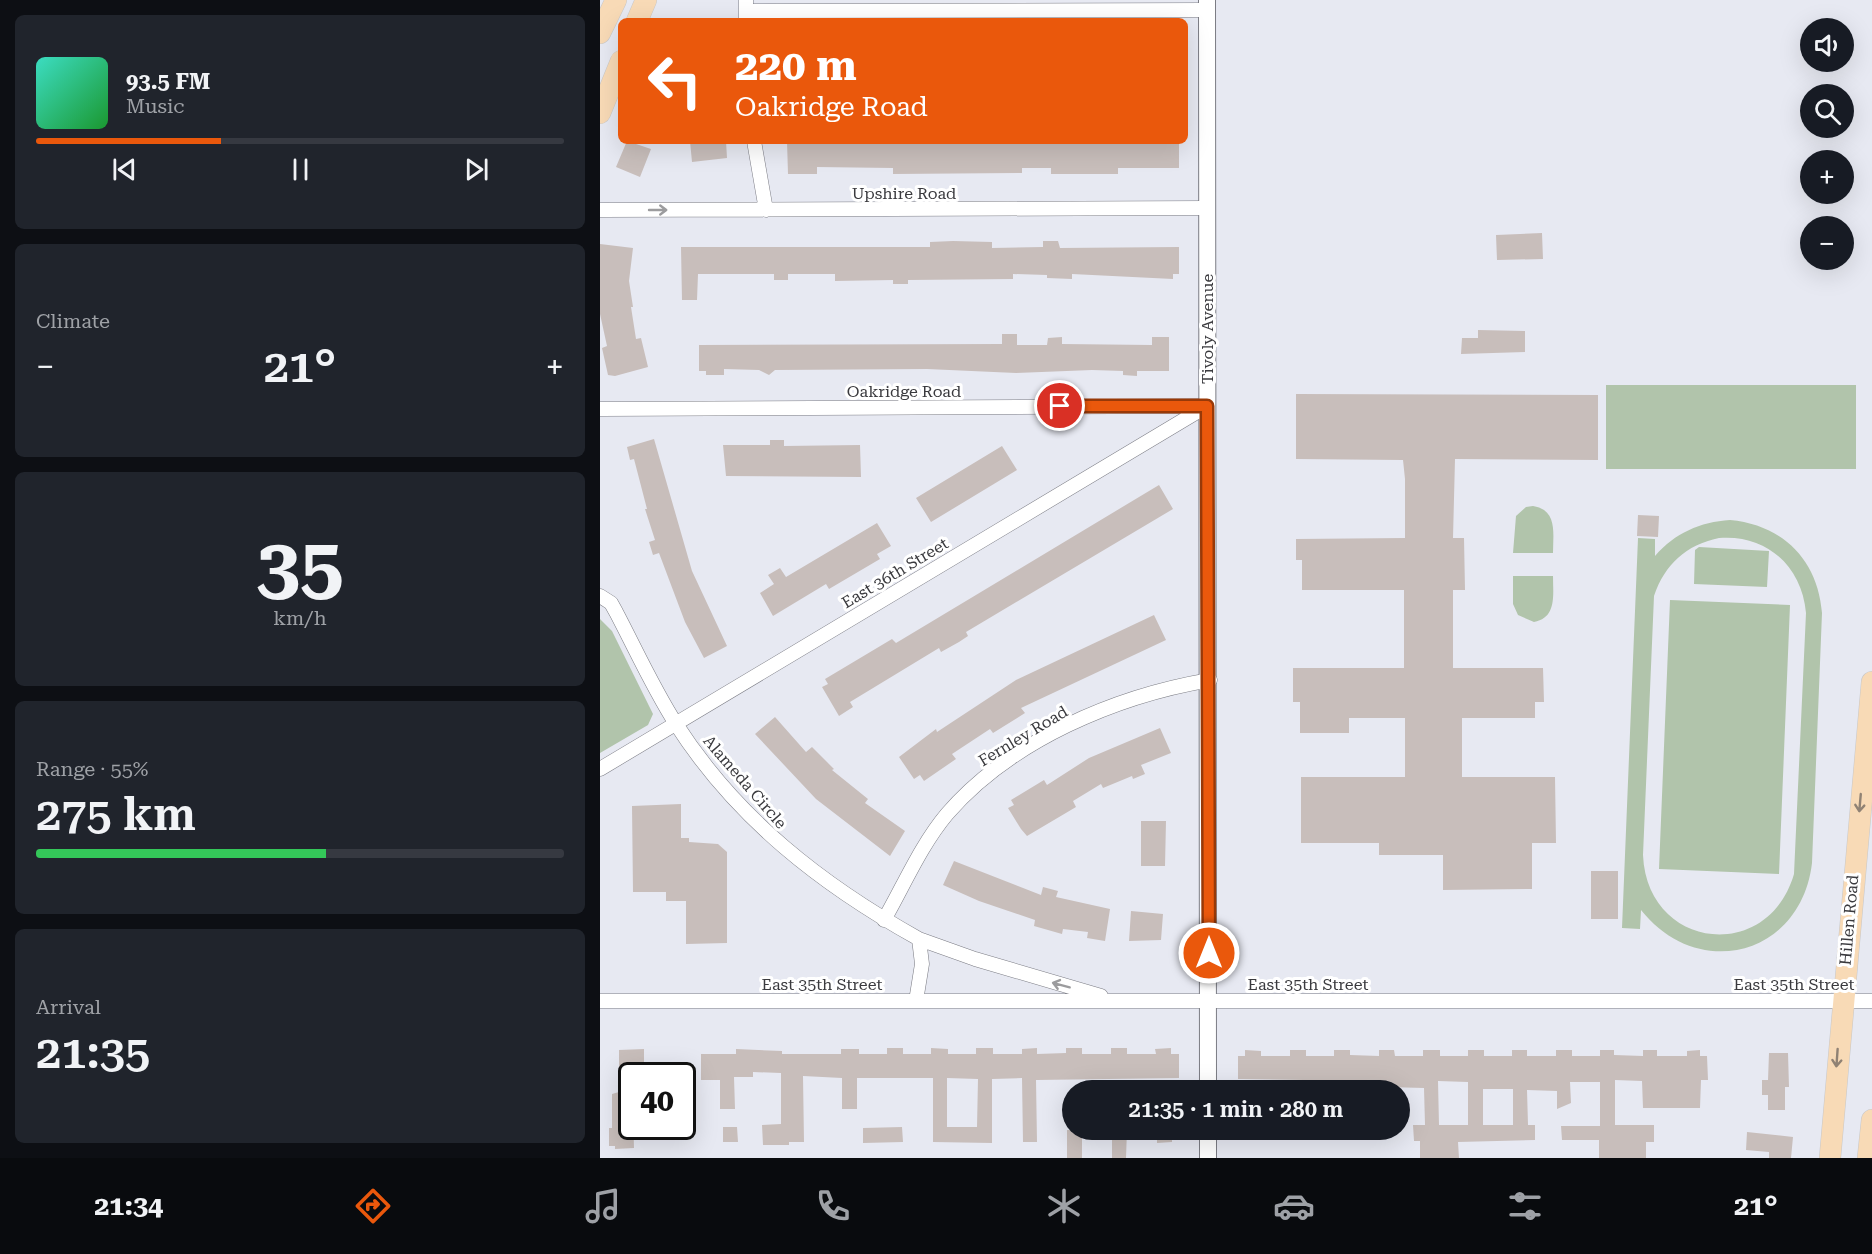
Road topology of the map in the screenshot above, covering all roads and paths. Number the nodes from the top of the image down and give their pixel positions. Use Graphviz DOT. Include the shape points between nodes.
graph roads {
  1 [pos="616,0"];
  2 [pos="645,0"];
  3 [pos="1207,5"];
  4 [pos="746,11"];
  5 [pos="638,18"];
  6 [pos="600,33"];
  7 [pos="618,54"];
  8 [pos="618,68"];
  9 [pos="600,81"];
  10 [pos="600,113"];
  11 [pos="755,144"];
  12 [pos="1207,208"];
  13 [pos="600,210"];
  14 [pos="766,210"];
  15 [pos="1207,406"];
  16 [pos="600,409"];
  17 [pos="600,596"];
  18 [pos="1210,680"];
  19 [pos="1872,682"];
  20 [pos="676,724"];
  21 [pos="600,769"];
  22 [pos="884,920"];
  23 [pos="919,939"];
  24 [pos="1118,1000"];
  25 [pos="1209,1000"];
  26 [pos="1842,1000"];
  27 [pos="600,1001"];
  28 [pos="916,1001"];
  29 [pos="1872,1001"];
  30 [pos="1209,1080"];
  31 [pos="1872,1119"];
  32 [pos="1208,1140"];
  33 [pos="1208,1158"];
  34 [pos="1830,1158"];
  35 [pos="1868,1158"];
  1 -- 6 [label="main road"];
  2 -- 5 [label="main road"];
  3 -- 4 [label="street"];
  3 -- 12 [label="street, Tivoly Avenue"];
  7 -- 9 [label="main road"];
  8 -- 10 [label="main road"];
  11 -- 14 [label="street"];
  12 -- 14 [label="street, Upshire Road"];
  12 -- 15 [label="street, Tivoly Avenue"];
  13 -- 14 [label="street, Upshire Road, one-way"];
  15 -- 16 [label="street, Oakridge Road"];
  15 -- 18 [label="street, Tivoly Avenue"];
  15 -- 20 [label="street, East 36th Street"];
  17 -- 20 [label="street, Alameda Circle" via="611,603"];
  18 -- 22 [label="street, Fernley Road" via="1127,699 1048,737 995,769 946,815"];
  18 -- 25 [label="street, Tivoly Avenue"];
  19 -- 26 [label="main road, Hillen Road, one-way"];
  20 -- 21 [label="street, East 36th Street"];
  20 -- 22 [label="street, Alameda Circle" via="721,785 781,846 837,890"];
  22 -- 23 [label="street, Alameda Circle"];
  24 -- 23 [label="street, Alameda Circle, one-way"];
  23 -- 28 [label="street" via="922,964"];
  24 -- 25 [label="street, East 35th Street"];
  24 -- 28 [label="street, East 35th Street"];
  25 -- 26 [label="street, East 35th Street"];
  25 -- 30 [label="street, Tivoly Avenue"];
  26 -- 29 [label="street, East 35th Street"];
  26 -- 34 [label="main road, Hillen Road, one-way"];
  27 -- 28 [label="street, East 35th Street"];
  31 -- 35 [label="main road"];
  32 -- 33 [label="street"];
}
